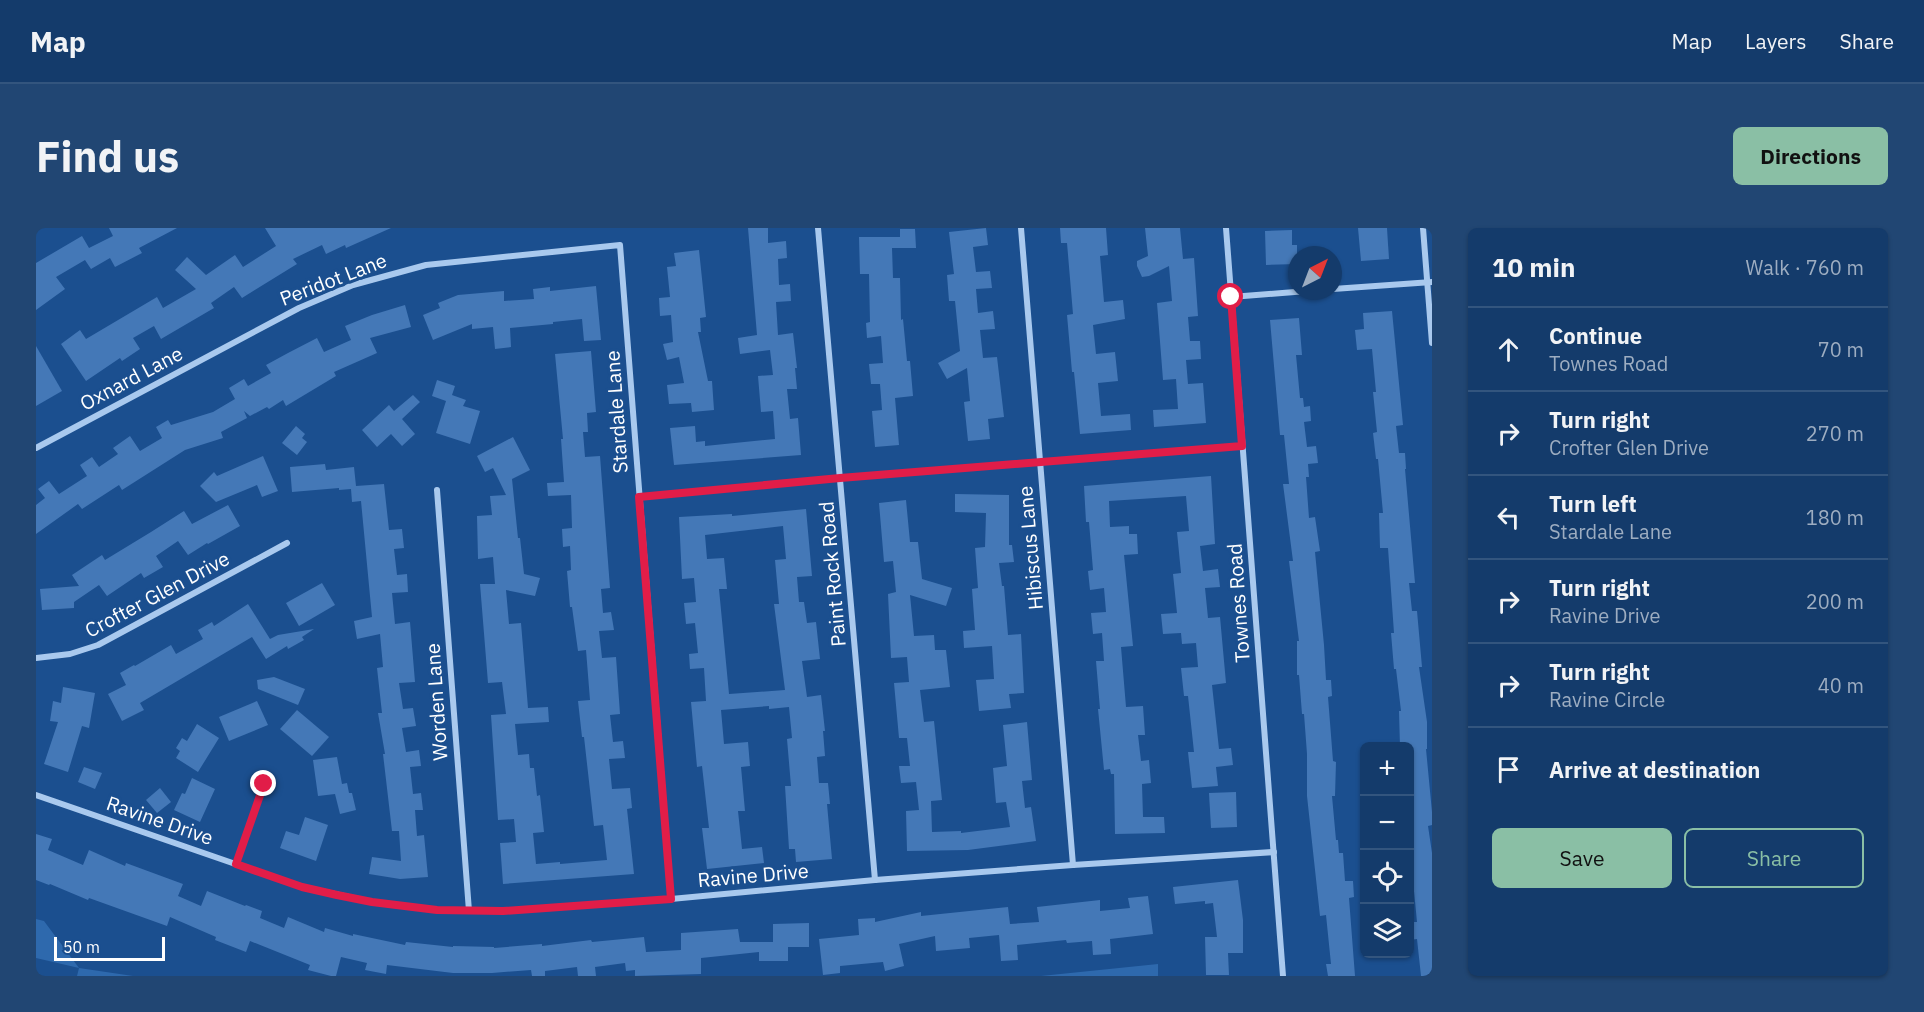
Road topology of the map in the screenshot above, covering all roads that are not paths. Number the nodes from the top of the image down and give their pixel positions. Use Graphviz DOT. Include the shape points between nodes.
graph roads {
  1 [pos="818,228"];
  2 [pos="1021,228"];
  3 [pos="1226,228"];
  4 [pos="1423,228"];
  5 [pos="620,246"];
  6 [pos="1430,282"];
  7 [pos="1342,288"];
  8 [pos="1288,292"];
  9 [pos="1231,297"];
  10 [pos="242,337"];
  11 [pos="1432,343"];
  12 [pos="1242,446"];
  13 [pos="36,448"];
  14 [pos="1040,463"];
  15 [pos="840,478"];
  16 [pos="437,490"];
  17 [pos="639,497"];
  18 [pos="287,543"];
  19 [pos="36,658"];
  20 [pos="264,784"];
  21 [pos="36,795"];
  22 [pos="1274,852"];
  23 [pos="236,864"];
  24 [pos="1073,865"];
  25 [pos="875,880"];
  26 [pos="671,899"];
  27 [pos="469,911"];
  28 [pos="1283,976"];
  1 -- 15 [label="street, Paint Rock Road"];
  2 -- 14 [label="street, Hibiscus Lane"];
  3 -- 9 [label="street, Townes Road"];
  4 -- 6 [label="street"];
  5 -- 10 [label="street, Peridot Lane" via="426,265 353,285"];
  5 -- 17 [label="street, Stardale Lane"];
  6 -- 7 [label="street"];
  6 -- 11 [label="street"];
  8 -- 9 [label="street"];
  9 -- 12 [label="street, Townes Road"];
  10 -- 13 [label="street, Oxnard Lane"];
  12 -- 14 [label="street"];
  12 -- 22 [label="street, Townes Road"];
  14 -- 15 [label="street"];
  14 -- 24 [label="street, Hibiscus Lane"];
  15 -- 17 [label="street"];
  15 -- 25 [label="street, Paint Rock Road"];
  16 -- 27 [label="street, Worden Lane"];
  17 -- 26 [label="street, Stardale Lane"];
  18 -- 19 [label="street, Crofter Glen Drive" via="98,645 70,654"];
  20 -- 23 [label="street"];
  21 -- 23 [label="street, Ravine Drive"];
  22 -- 24 [label="street, Ravine Drive"];
  22 -- 28 [label="street, Townes Road"];
  23 -- 27 [label="street, Ravine Drive" via="337,895 404,907"];
  24 -- 25 [label="street, Ravine Drive"];
  25 -- 26 [label="street, Ravine Drive"];
  26 -- 27 [label="street, Ravine Drive"];
}
